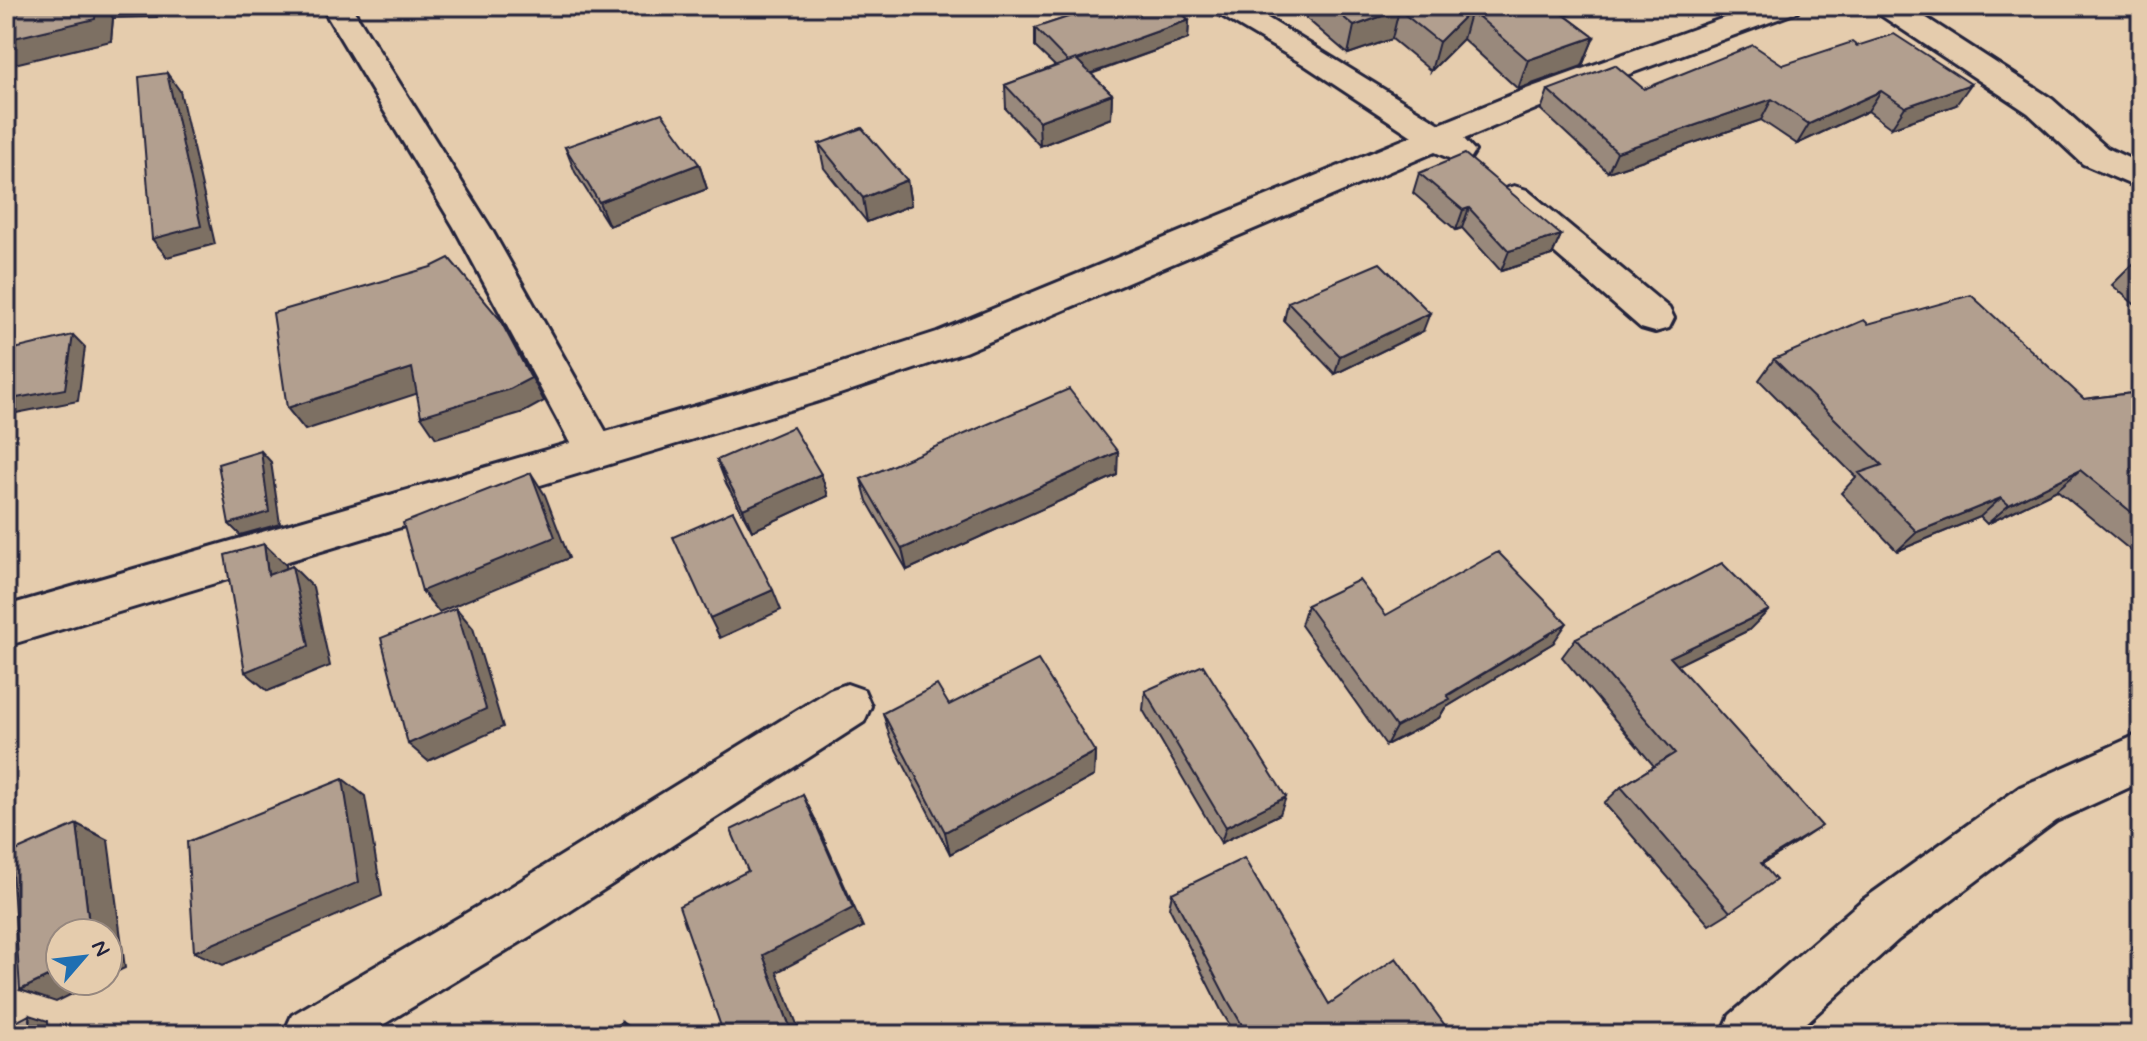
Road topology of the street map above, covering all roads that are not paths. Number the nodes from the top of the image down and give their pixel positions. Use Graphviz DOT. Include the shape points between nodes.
graph roads {
  1 [pos="336,6"];
  2 [pos="1226,6"];
  3 [pos="1786,6"];
  4 [pos="1887,6"];
  5 [pos="1441,137"];
  6 [pos="2141,178"];
  7 [pos="1655,318"];
  8 [pos="595,450"];
  9 [pos="6,626"];
  10 [pos="847,706"];
  11 [pos="2141,757"];
  12 [pos="312,1035"];
  13 [pos="1750,1035"];
  1 -- 8 [label="street" via="472,227"];
  2 -- 5 [label="street"];
  3 -- 5 [label="street"];
  4 -- 6 [label="street" via="2040,106 2095,156"];
  5 -- 7 [label="street"];
  5 -- 8 [label="street" via="951,342"];
  8 -- 9 [label="street"];
  10 -- 12 [label="street" via="528,907"];
  11 -- 13 [label="street" via="2038,804 1879,921"];
}
